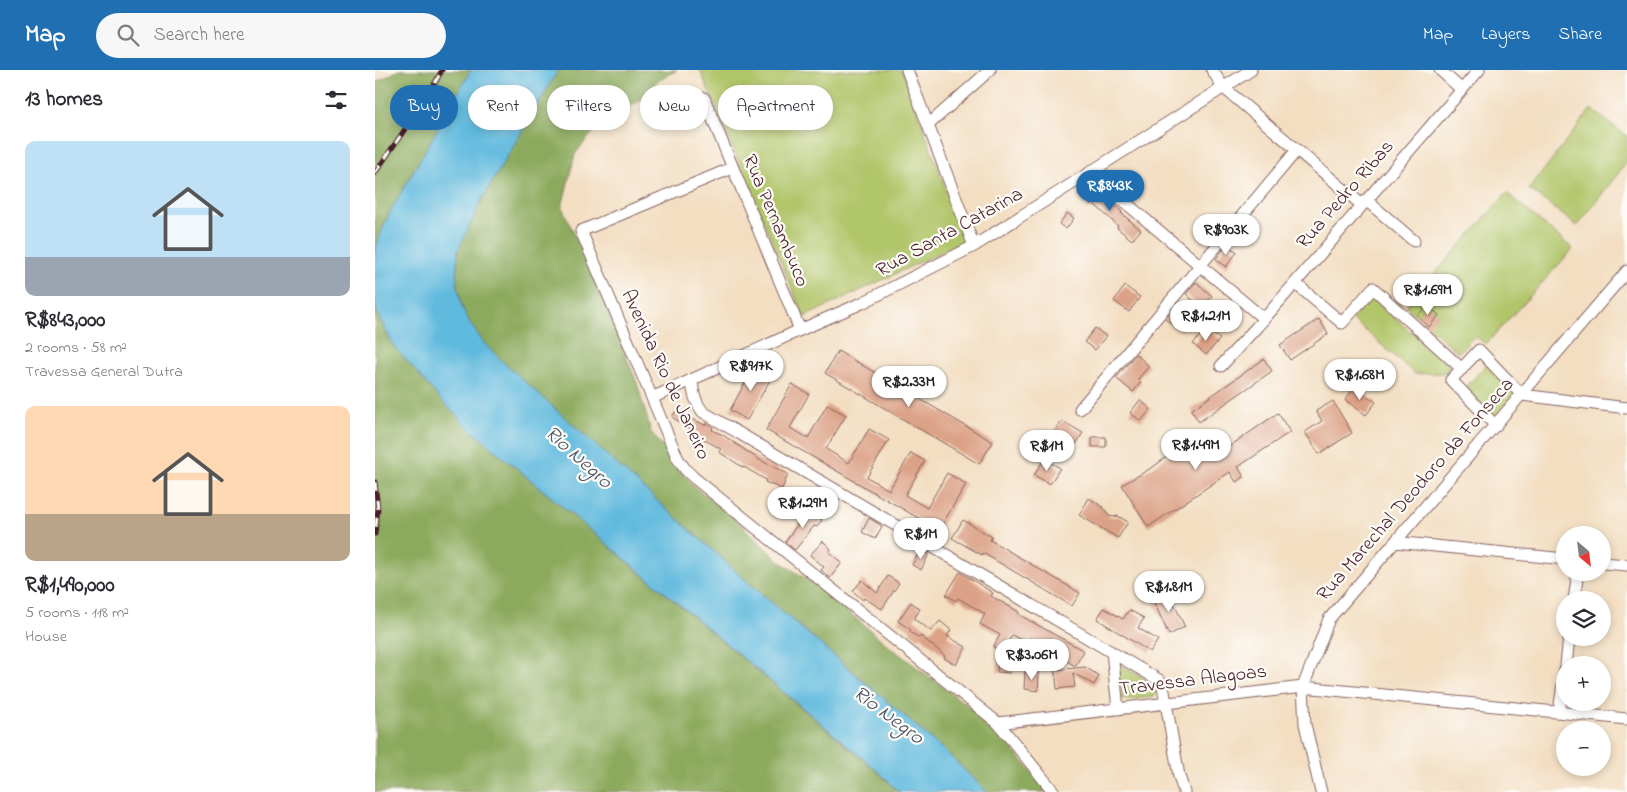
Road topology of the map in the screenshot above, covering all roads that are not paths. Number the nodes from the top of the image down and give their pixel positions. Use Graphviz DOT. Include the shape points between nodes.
graph roads {
  1 [pos="907,70"];
  2 [pos="990,70"];
  3 [pos="1212,70"];
  4 [pos="1251,70"];
  5 [pos="1440,70"];
  6 [pos="1479,70"];
  7 [pos="1224,88"];
  8 [pos="1462,90"];
  9 [pos="708,108"];
  10 [pos="928,125"];
  11 [pos="1297,150"];
  12 [pos="732,168"];
  13 [pos="1090,173"];
  14 [pos="1364,203"];
  15 [pos="1414,241"];
  16 [pos="974,246"];
  17 [pos="1200,265"];
  18 [pos="1627,270"];
  19 [pos="1295,284"];
  20 [pos="1264,319"];
  21 [pos="800,330"];
  22 [pos="1221,366"];
  23 [pos="1462,369"];
  24 [pos="692,380"];
  25 [pos="1522,395"];
  26 [pos="652,398"];
  27 [pos="1627,408"];
  28 [pos="1081,409"];
  29 [pos="1495,426"];
  30 [pos="1395,542"];
  31 [pos="1556,558"];
  32 [pos="1611,564"];
  33 [pos="1627,565"];
  34 [pos="1112,652"];
  35 [pos="1303,687"];
  36 [pos="1166,703"];
  37 [pos="1118,709"];
  38 [pos="1559,712"];
  39 [pos="1627,719"];
  40 [pos="998,723"];
  41 [pos="1054,792"];
  42 [pos="1184,792"];
  43 [pos="1321,792"];
  1 -- 10 [label="street"];
  2 -- 10 [label="street"];
  3 -- 7 [label="street"];
  4 -- 7 [label="street, Rua Santa Catarina"];
  5 -- 8 [label="street"];
  6 -- 8 [label="street, Rua Pedro Ribas"];
  7 -- 11 [label="street"];
  7 -- 13 [label="street, Rua Santa Catarina"];
  8 -- 14 [label="street, Rua Pedro Ribas"];
  9 -- 12 [label="street, Rua Pernambuco"];
  10 -- 16 [label="street"];
  11 -- 14 [label="street"];
  11 -- 17 [label="street"];
  12 -- 21 [label="street, Rua Pernambuco"];
  12 -- 26 [label="street, Avenida Rio de Janeiro" via="581,231"];
  13 -- 16 [label="street, Rua Santa Catarina"];
  13 -- 17 [label="street"];
  14 -- 15 [label="street"];
  14 -- 19 [label="street, Rua Pedro Ribas"];
  16 -- 21 [label="street, Rua Santa Catarina" via="862,303"];
  17 -- 20 [label="street"];
  17 -- 28 [label="street"];
  18 -- 25 [label="street, Rua Marechal Deodoro da Fonseca"];
  19 -- 20 [label="street, Rua Pedro Ribas"];
  19 -- 23 [label="street" via="1342,323 1373,288"];
  20 -- 22 [label="street, Rua Pedro Ribas"];
  21 -- 24 [label="street, Rua Santa Catarina"];
  23 -- 25 [label="street" via="1479,350"];
  23 -- 29 [label="street" via="1451,381"];
  24 -- 26 [label="street, Rua Santa Catarina"];
  24 -- 34 [label="street" via="697,405 703,412"];
  25 -- 27 [label="street"];
  25 -- 29 [label="street, Rua Marechal Deodoro da Fonseca"];
  26 -- 40 [label="street, Avenida Rio de Janeiro" via="678,459 693,478"];
  29 -- 30 [label="street, Rua Marechal Deodoro da Fonseca"];
  30 -- 31 [label="street"];
  30 -- 35 [label="street, Rua Marechal Deodoro da Fonseca" via="1329,619"];
  32 -- 33 [label="street"];
  34 -- 36 [label="street" via="1159,680"];
  34 -- 37 [label="street"];
  35 -- 36 [label="street, Travessa Alagoas"];
  35 -- 38 [label="street, Travessa Alagoas"];
  35 -- 43 [label="street, Rua Marechal Deodoro da Fonseca" via="1305,724"];
  36 -- 37 [label="street, Travessa Alagoas"];
  36 -- 42 [label="street"];
  37 -- 40 [label="street, Travessa Alagoas"];
  38 -- 39 [label="street, Travessa Alagoas"];
  40 -- 41 [label="street, Avenida Rio de Janeiro"];
}
